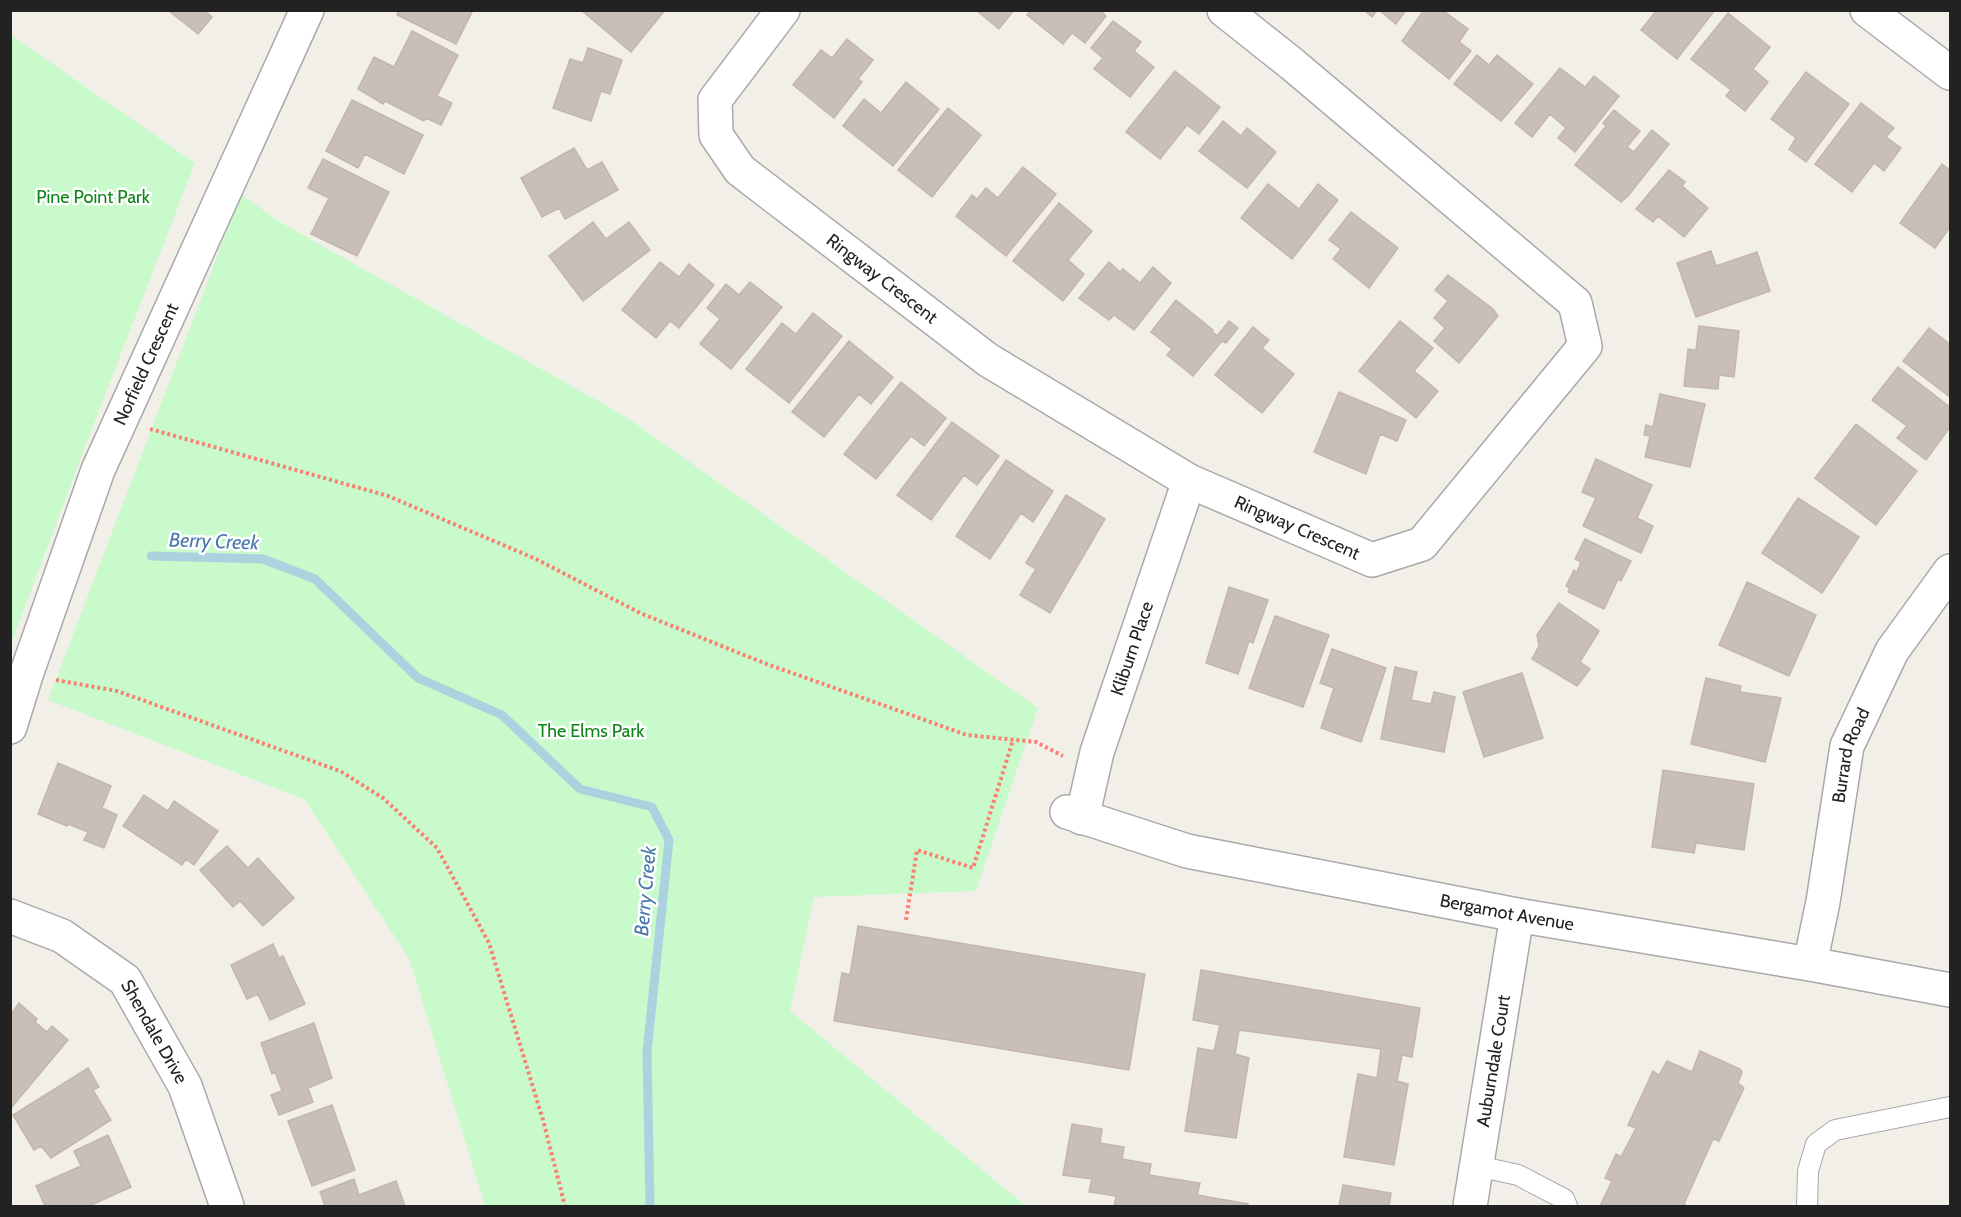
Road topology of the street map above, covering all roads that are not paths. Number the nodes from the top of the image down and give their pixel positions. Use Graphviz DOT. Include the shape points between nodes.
graph roads {
  1 [pos="307,10"];
  2 [pos="783,10"];
  3 [pos="1224,10"];
  4 [pos="1867,10"];
  5 [pos="1950,73"];
  6 [pos="1189,481"];
  7 [pos="1950,571"];
  8 [pos="10,727"];
  9 [pos="1075,815"];
  10 [pos="1517,915"];
  11 [pos="10,916"];
  12 [pos="1810,964"];
  13 [pos="1950,990"];
  14 [pos="1950,1107"];
  15 [pos="1477,1166"];
  16 [pos="227,1206"];
  17 [pos="1470,1206"];
  18 [pos="1567,1206"];
  19 [pos="1807,1206"];
  1 -- 8 [label="street, Norfield Crescent" via="98,470"];
  2 -- 6 [label="street, Ringway Crescent" via="715,100 716,135 740,170 988,360"];
  3 -- 6 [label="street, Ringway Crescent" via="1575,303 1585,346 1422,544 1372,560"];
  4 -- 5 [label="street"];
  6 -- 9 [label="street, Kliburn Place"];
  7 -- 12 [label="street, Burrard Road" via="1892,651 1847,746"];
  9 -- 10 [label="street, Bergamot Avenue" via="1187,851"];
  10 -- 12 [label="street, Bergamot Avenue"];
  10 -- 15 [label="street, Auburndale Court"];
  11 -- 16 [label="street, Shendale Drive" via="62,936 125,980 185,1086"];
  12 -- 13 [label="street, Bergamot Avenue"];
  14 -- 19 [label="lane" via="1835,1130 1816,1144 1808,1171"];
  15 -- 17 [label="street, Auburndale Court"];
  15 -- 18 [label="lane" via="1518,1175 1564,1199"];
}
